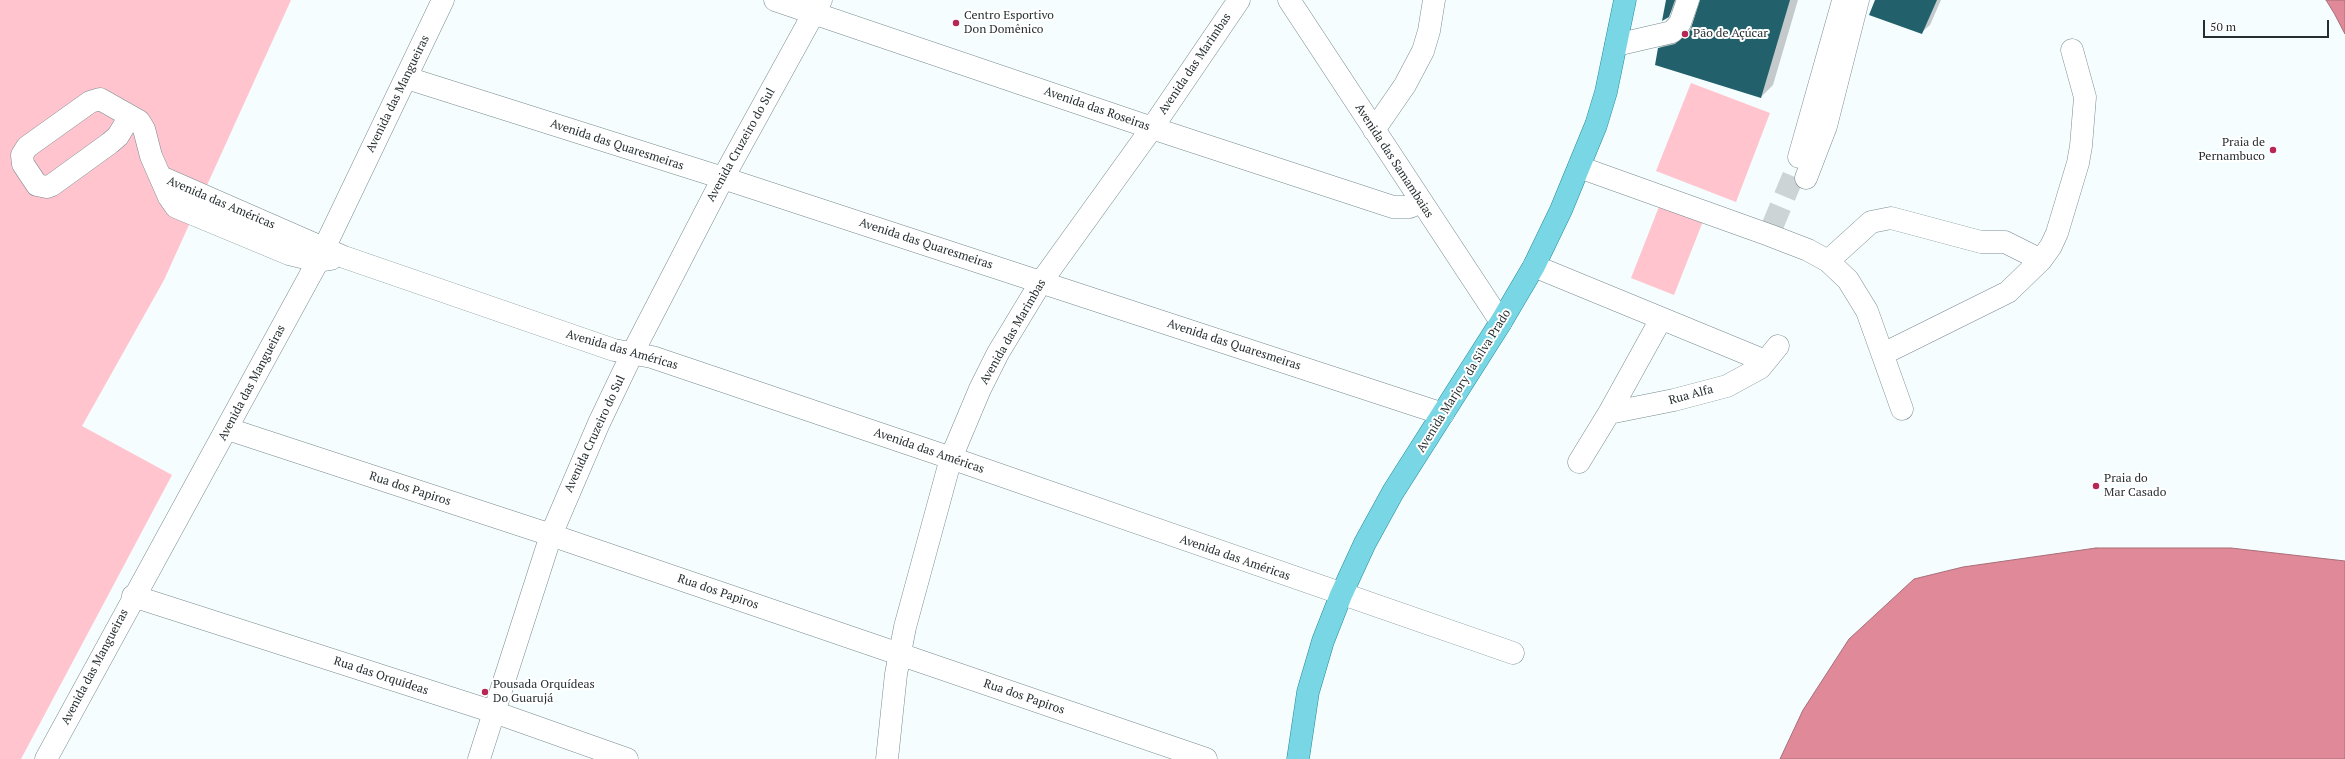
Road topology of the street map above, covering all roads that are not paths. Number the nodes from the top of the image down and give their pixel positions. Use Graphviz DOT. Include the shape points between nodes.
graph roads {
  1 [pos="443,0"];
  2 [pos="775,0"];
  3 [pos="1239,0"];
  4 [pos="1289,0"];
  5 [pos="1434,0"];
  6 [pos="1624,0"];
  7 [pos="1688,0"];
  8 [pos="1843,0"];
  9 [pos="1858,0"];
  10 [pos="817,6"];
  11 [pos="1616,45"];
  12 [pos="2072,50"];
  13 [pos="407,78"];
  14 [pos="130,116"];
  15 [pos="1152,128"];
  16 [pos="1374,130"];
  17 [pos="1579,167"];
  18 [pos="160,177"];
  19 [pos="723,178"];
  20 [pos="1420,202"];
  21 [pos="240,211"];
  22 [pos="230,231"];
  23 [pos="321,254"];
  24 [pos="2041,260"];
  25 [pos="1828,261"];
  26 [pos="1534,266"];
  27 [pos="1041,282"];
  28 [pos="1661,319"];
  29 [pos="1501,322"];
  30 [pos="632,354"];
  31 [pos="1883,354"];
  32 [pos="1902,409"];
  33 [pos="1609,413"];
  34 [pos="1444,414"];
  35 [pos="228,429"];
  36 [pos="951,458"];
  37 [pos="1579,462"];
  38 [pos="551,535"];
  39 [pos="1341,595"];
  40 [pos="133,596"];
  41 [pos="1513,653"];
  42 [pos="900,654"];
  43 [pos="494,712"];
  44 [pos="46,759"];
  45 [pos="479,759"];
  46 [pos="628,759"];
  47 [pos="887,759"];
  48 [pos="1206,759"];
  49 [pos="1298,759"];
  1 -- 13 [label="street, Avenida das Mangueiras"];
  2 -- 10 [label="street, Avenida das Roseiras"];
  3 -- 15 [label="street, Avenida das Marimbas"];
  4 -- 16 [label="street, Avenida das Samambaias"];
  5 -- 16 [label="street" via="1423,51 1405,85"];
  6 -- 11 [label="main road, Avenida Marjory da Silva Prado"];
  7 -- 11 [label="street" via="1680,23 1672,32"];
  8 -- 9 [label="street" via="1810,124 1800,176 1826,126"];
  10 -- 15 [label="street, Avenida das Roseiras"];
  10 -- 19 [label="street, Avenida Cruzeiro do Sul"];
  11 -- 17 [label="main road, Avenida Marjory da Silva Prado" via="1596,125"];
  12 -- 24 [label="street" via="2085,97 2081,146 2057,233"];
  13 -- 19 [label="street, Avenida das Quaresmeiras"];
  13 -- 23 [label="street, Avenida das Mangueiras"];
  14 -- 14 [label="street" via="103,100 93,100 27,147 22,154 23,164 37,185 52,185 118,136"];
  14 -- 18 [label="street" via="139,121 144,129"];
  15 -- 20 [label="street, Avenida das Roseiras" via="1393,207 1410,207"];
  15 -- 27 [label="street, Avenida das Marimbas"];
  16 -- 20 [label="street, Avenida das Samambaias"];
  17 -- 25 [label="street" via="1777,233"];
  17 -- 26 [label="main road, Avenida Marjory da Silva Prado"];
  18 -- 21 [label="street, Avenida das Américas"];
  18 -- 22 [label="street, Avenida das Américas" via="176,207"];
  19 -- 27 [label="street, Avenida das Quaresmeiras"];
  19 -- 30 [label="street, Avenida Cruzeiro do Sul"];
  20 -- 29 [label="street, Avenida das Samambaias"];
  21 -- 22 [label="street"];
  21 -- 23 [label="street, Avenida das Américas"];
  22 -- 23 [label="street, Avenida das Américas" via="289,254"];
  23 -- 30 [label="street, Avenida das Américas" via="344,257"];
  23 -- 35 [label="street, Avenida das Mangueiras"];
  24 -- 25 [label="street" via="2004,242 1981,242 1891,218 1871,222"];
  24 -- 31 [label="street" via="2008,292"];
  25 -- 31 [label="street" via="1859,296"];
  26 -- 28 [label="street, Rua Alfa"];
  26 -- 29 [label="main road, Avenida Marjory da Silva Prado"];
  27 -- 34 [label="street, Avenida das Quaresmeiras"];
  27 -- 36 [label="street, Avenida das Marimbas" via="998,353"];
  28 -- 33 [label="street"];
  28 -- 33 [label="street, Rua Alfa" via="1772,354 1748,376 1727,386"];
  29 -- 34 [label="main road, Avenida Marjory da Silva Prado"];
  30 -- 36 [label="street, Avenida das Américas" via="652,357"];
  30 -- 38 [label="street, Avenida Cruzeiro do Sul"];
  31 -- 32 [label="street"];
  33 -- 37 [label="street"];
  34 -- 39 [label="main road, Avenida Marjory da Silva Prado" via="1393,492 1365,543"];
  35 -- 38 [label="street, Rua dos Papiros"];
  35 -- 40 [label="street, Avenida das Mangueiras"];
  36 -- 39 [label="street, Avenida das Américas"];
  36 -- 42 [label="street, Avenida das Marimbas" via="914,592"];
  38 -- 42 [label="street, Rua dos Papiros"];
  38 -- 43 [label="street, Avenida Cruzeiro do Sul"];
  39 -- 41 [label="street, Avenida das Américas"];
  39 -- 49 [label="main road, Avenida Marjory da Silva Prado" via="1323,641 1308,692"];
  40 -- 43 [label="street, Rua das Orquideas"];
  40 -- 44 [label="street, Avenida das Mangueiras"];
  42 -- 47 [label="street, Avenida das Marimbas"];
  42 -- 48 [label="street, Rua dos Papiros"];
  43 -- 45 [label="street, Avenida Cruzeiro do Sul"];
  43 -- 46 [label="street, Rua das Orquideas"];
}
